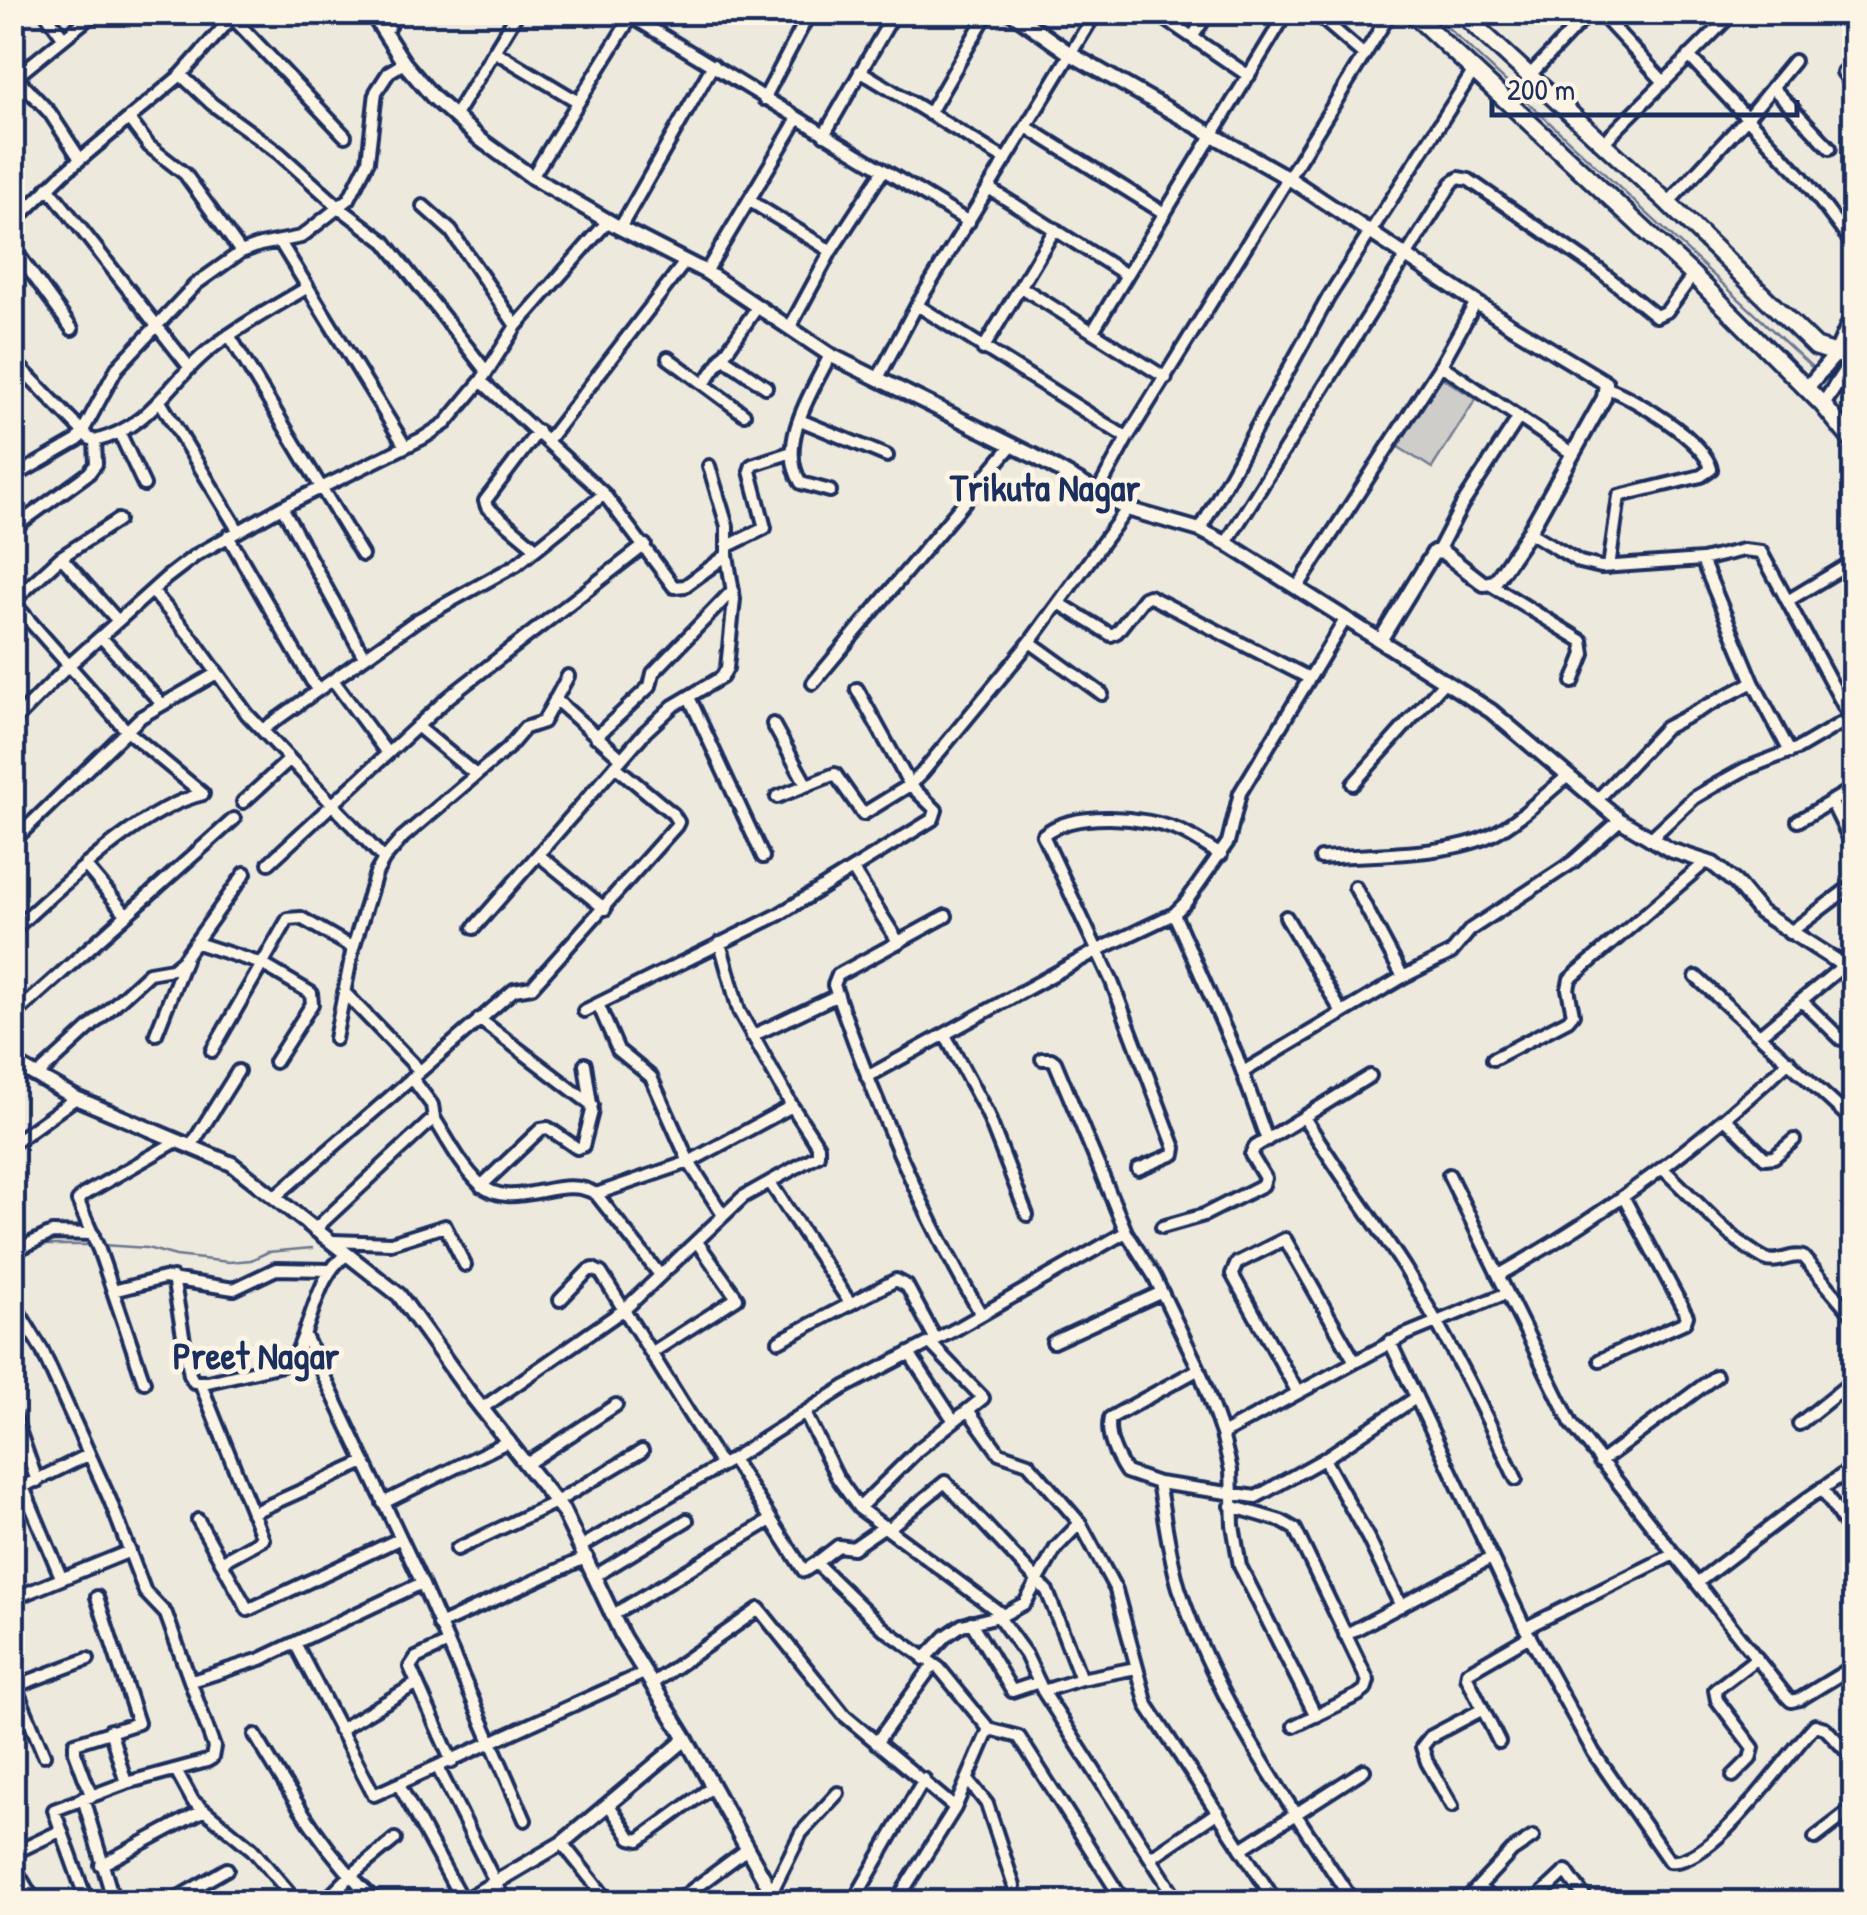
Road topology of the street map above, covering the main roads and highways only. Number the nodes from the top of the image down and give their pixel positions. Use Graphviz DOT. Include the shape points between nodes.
graph roads {
  1 [pos="1411,12"];
  2 [pos="1460,12"];
  3 [pos="1854,358"];
  4 [pos="1854,443"];
  1 -- 4 [label="main road" via="1693,276 1815,378 1822,405"];
  2 -- 3 [label="main road" via="1802,334 1816,346"];
}
